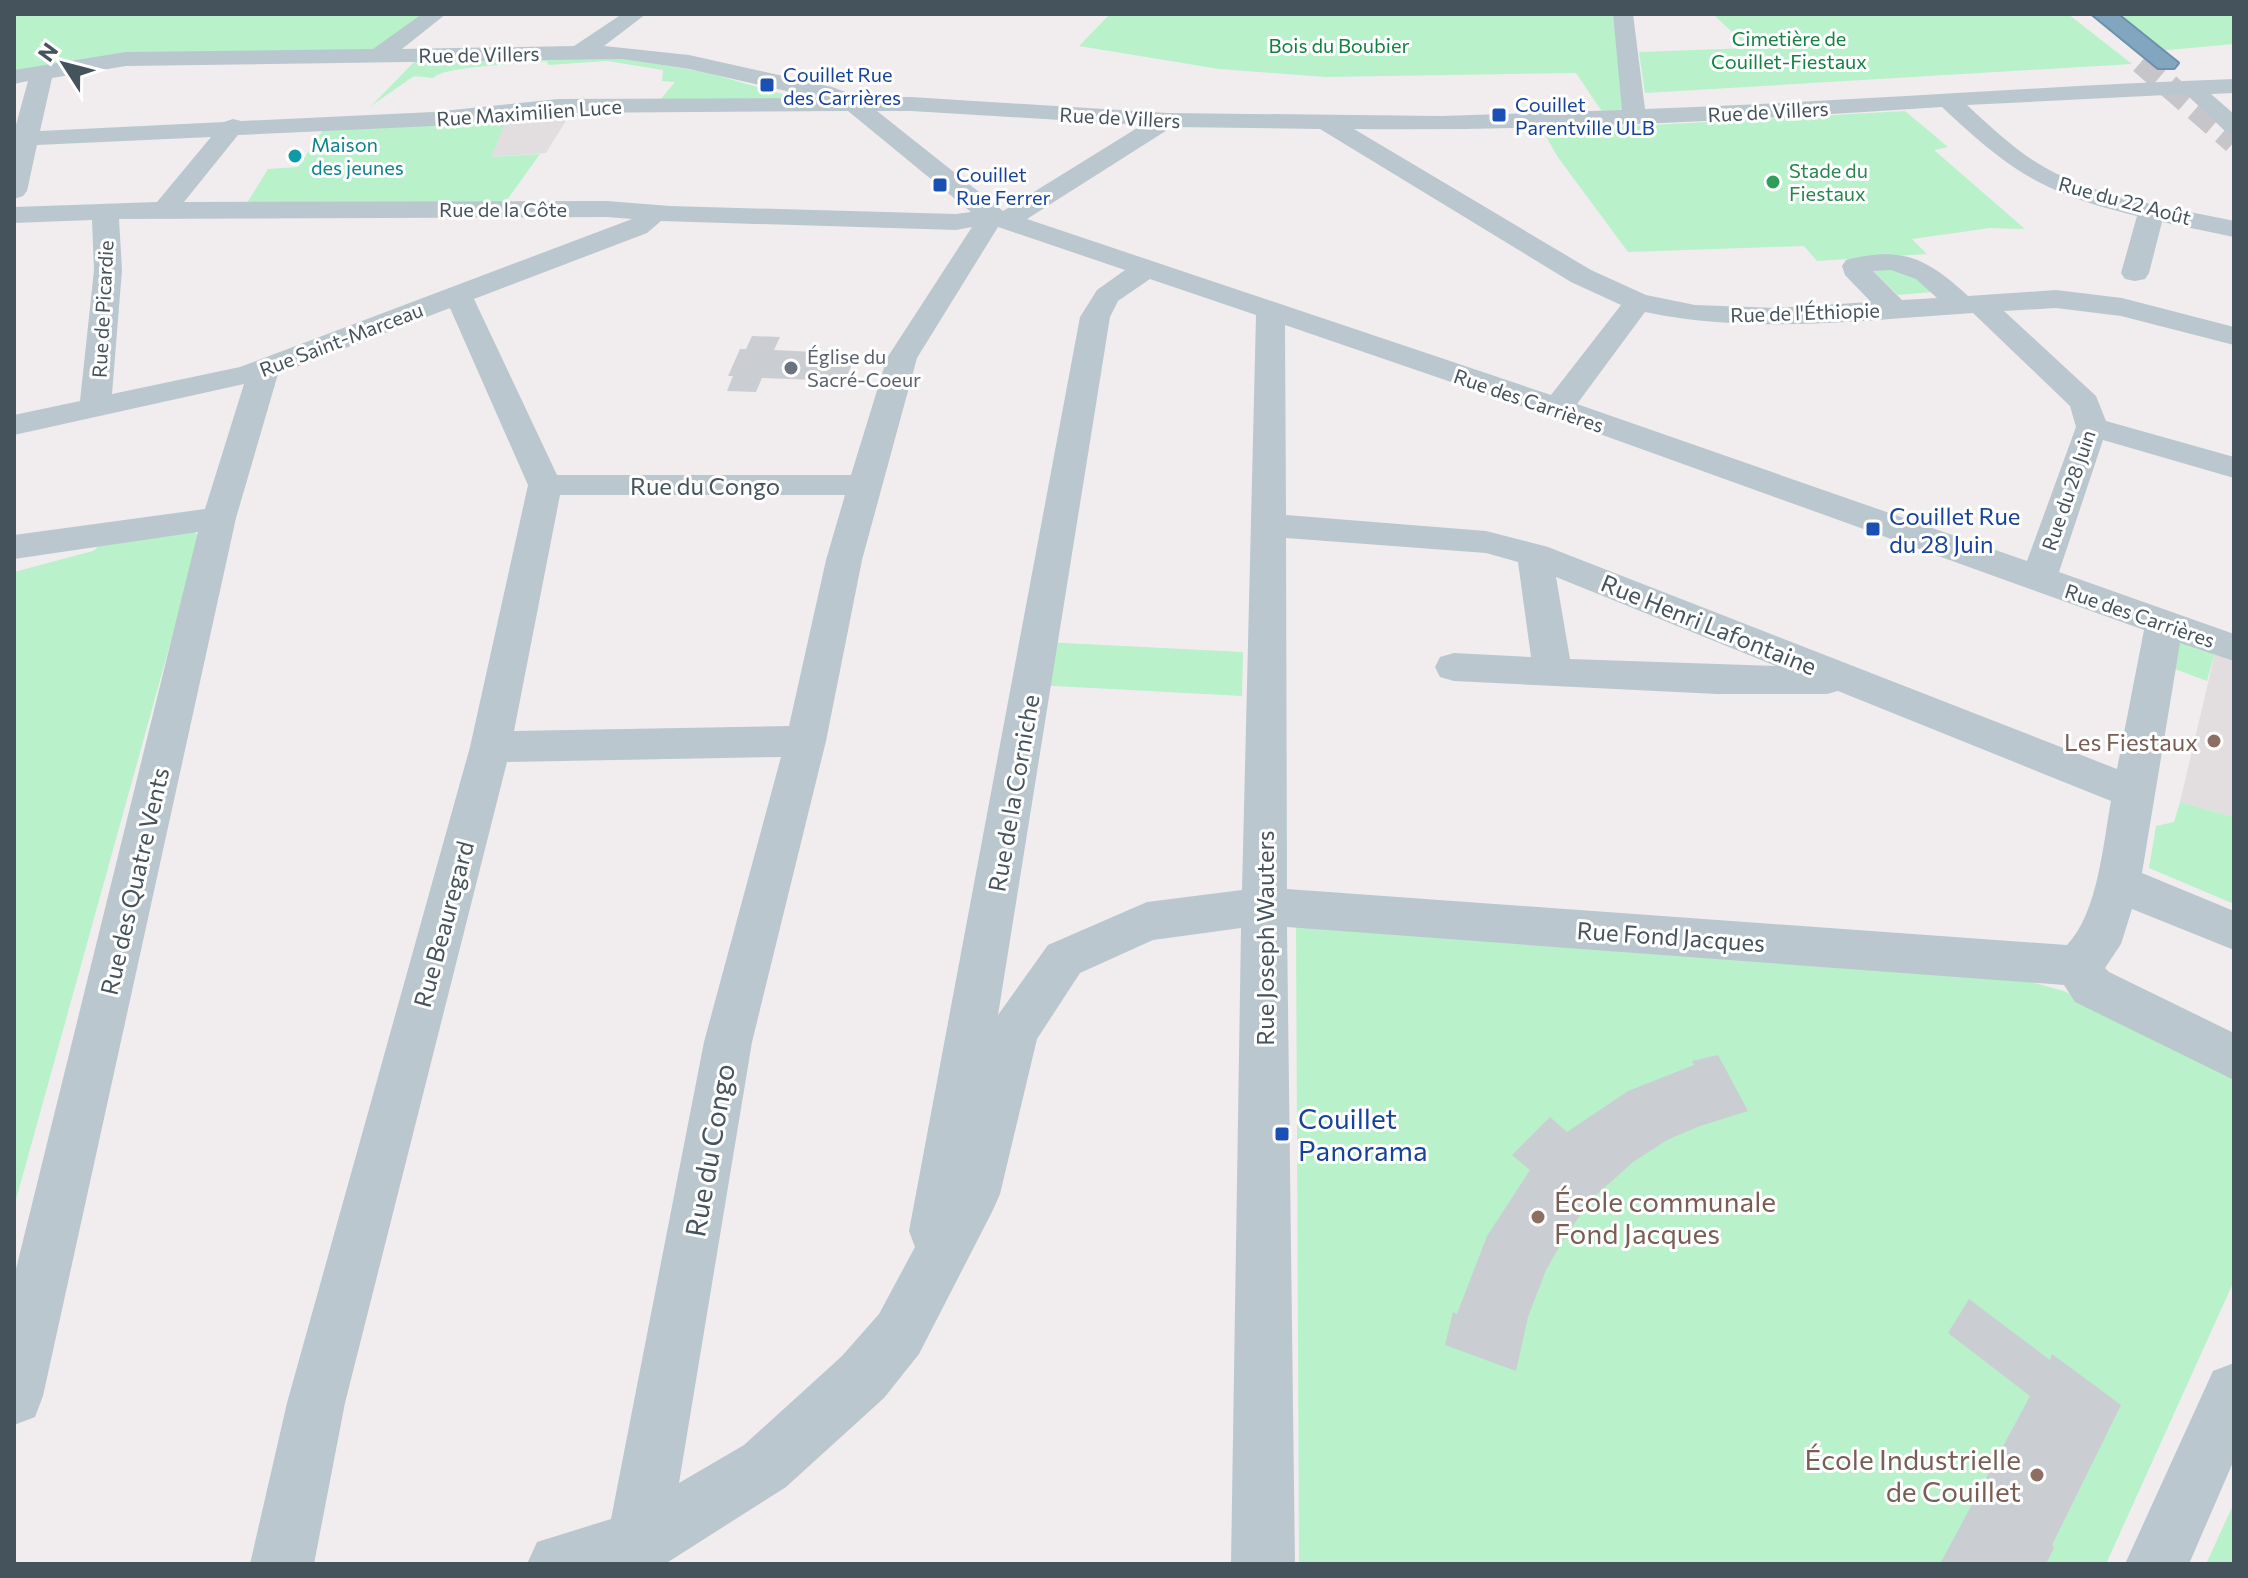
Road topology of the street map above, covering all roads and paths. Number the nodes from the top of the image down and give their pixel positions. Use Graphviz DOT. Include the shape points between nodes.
graph roads {
  1 [pos="436,14"];
  2 [pos="636,14"];
  3 [pos="1623,14"];
  4 [pos="2080,14"];
  5 [pos="2103,14"];
  6 [pos="580,52"];
  7 [pos="2141,62"];
  8 [pos="2166,63"];
  9 [pos="382,66"];
  10 [pos="42,72"];
  11 [pos="14,77"];
  12 [pos="2234,86"];
  13 [pos="2191,87"];
  14 [pos="365,99"];
  15 [pos="1947,99"];
  16 [pos="852,103"];
  17 [pos="1634,117"];
  18 [pos="1167,120"];
  19 [pos="343,121"];
  20 [pos="1326,122"];
  21 [pos="233,126"];
  22 [pos="2234,127"];
  23 [pos="21,138"];
  24 [pos="14,191"];
  25 [pos="164,210"];
  26 [pos="2152,210"];
  27 [pos="105,212"];
  28 [pos="655,213"];
  29 [pos="14,215"];
  30 [pos="999,218"];
  31 [pos="2234,229"];
  32 [pos="1146,269"];
  33 [pos="2135,273"];
  34 [pos="458,295"];
  35 [pos="1638,302"];
  36 [pos="1970,304"];
  37 [pos="1894,309"];
  38 [pos="1271,313"];
  39 [pos="2234,336"];
  40 [pos="264,368"];
  41 [pos="95,406"];
  42 [pos="1558,408"];
  43 [pos="14,425"];
  44 [pos="2092,427"];
  45 [pos="2234,468"];
  46 [pos="545,485"];
  47 [pos="866,485"];
  48 [pos="219,518"];
  49 [pos="1267,525"];
  50 [pos="14,547"];
  51 [pos="1535,555"];
  52 [pos="2038,580"];
  53 [pos="2164,624"];
  54 [pos="2234,648"];
  55 [pos="1454,667"];
  56 [pos="1553,672"];
  57 [pos="1848,679"];
  58 [pos="806,741"];
  59 [pos="490,747"];
  60 [pos="2134,793"];
  61 [pos="2118,883"];
  62 [pos="1264,906"];
  63 [pos="2234,931"];
  64 [pos="2077,966"];
  65 [pos="2234,1057"];
  66 [pos="899,1334"];
  67 [pos="2234,1392"];
  68 [pos="14,1396"];
  69 [pos="636,1554"];
  70 [pos="282,1564"];
  71 [pos="559,1564"];
  72 [pos="1263,1564"];
  73 [pos="2157,1564"];
  1 -- 9 [label="street"];
  2 -- 6 [label="street"];
  3 -- 17 [label="street"];
  4 -- 7 [label="highway"];
  5 -- 8 [label="highway"];
  6 -- 9 [label="street, Rue de Villers" via="408,55"];
  6 -- 16 [label="street, Rue de Villers" via="689,62"];
  9 -- 10 [label="street" via="126,59"];
  10 -- 11 [label="street"];
  10 -- 23 [label="street"];
  12 -- 13 [label="street, Rue de Villers"];
  13 -- 15 [label="street, Rue de Villers"];
  13 -- 22 [label="street"];
  14 -- 19 [label="street"];
  15 -- 17 [label="street, Rue de Villers"];
  15 -- 26 [label="street, Rue du 22 Août" via="2021,164 2048,179"];
  16 -- 18 [label="street, Rue de Villers"];
  16 -- 19 [label="street, Rue Maximilien Luce" via="558,106 433,119"];
  16 -- 30 [label="street, Rue des Carrières"];
  17 -- 20 [label="street, Rue de Villers"];
  18 -- 20 [label="street, Rue de Villers"];
  18 -- 30 [label="street"];
  19 -- 21 [label="street, Rue Maximilien Luce"];
  20 -- 35 [label="street, Rue de l'Éthiopie" via="1581,276"];
  21 -- 23 [label="street, Rue Maximilien Luce"];
  21 -- 25 [label="street"];
  23 -- 24 [label="street"];
  25 -- 27 [label="street, Rue de la Côte"];
  25 -- 28 [label="street, Rue de la Côte"];
  26 -- 31 [label="street, Rue du 22 Août"];
  26 -- 33 [label="street"];
  27 -- 29 [label="street, Rue de la Côte"];
  27 -- 41 [label="street, Rue de Picardie" via="108,270"];
  28 -- 30 [label="street, Rue de la Côte" via="956,222"];
  28 -- 34 [label="street, Rue Saint-Marceau" via="638,227"];
  30 -- 32 [label="street, Rue des Carrières"];
  30 -- 47 [label="street, Rue du Congo" via="902,358"];
  32 -- 38 [label="street, Rue des Carrières"];
  32 -- 66 [label="street, Rue de la Corniche" via="1107,296 1095,317 939,1223"];
  34 -- 40 [label="street, Rue Saint-Marceau"];
  34 -- 46 [label="street"];
  35 -- 37 [label="street, Rue de l'Éthiopie" via="1695,314 1776,317"];
  35 -- 42 [label="street"];
  36 -- 37 [label="street, Rue de l'Éthiopie"];
  36 -- 37 [label="street, Rue du 28 Juin" via="1918,265 1856,266"];
  36 -- 39 [label="street, Rue de l'Éthiopie" via="2088,301"];
  36 -- 44 [label="street, Rue du 28 Juin" via="2085,403"];
  38 -- 42 [label="street, Rue des Carrières"];
  38 -- 49 [label="street, Rue Joseph Wauters"];
  40 -- 41 [label="street, Rue Saint-Marceau"];
  40 -- 48 [label="street, Rue des Quatre Vents"];
  41 -- 43 [label="street, Rue Saint-Marceau"];
  42 -- 52 [label="street, Rue des Carrières"];
  44 -- 45 [label="street"];
  44 -- 52 [label="street, Rue du 28 Juin"];
  46 -- 47 [label="street, Rue du Congo"];
  46 -- 59 [label="street, Rue Beauregard"];
  47 -- 58 [label="street, Rue du Congo" via="844,560"];
  48 -- 50 [label="street"];
  48 -- 68 [label="street, Rue des Quatre Vents"];
  49 -- 51 [label="street, Rue Henri Lafontaine" via="1449,537"];
  49 -- 62 [label="street, Rue Joseph Wauters"];
  51 -- 56 [label="street"];
  51 -- 57 [label="street, Rue Henri Lafontaine"];
  52 -- 53 [label="street, Rue des Carrières"];
  53 -- 54 [label="street, Rue des Carrières"];
  53 -- 60 [label="street"];
  55 -- 56 [label="street"];
  56 -- 57 [label="street" via="1717,680"];
  57 -- 60 [label="street, Rue Henri Lafontaine"];
  58 -- 59 [label="street"];
  58 -- 69 [label="street, Rue du Congo" via="728,1042"];
  59 -- 70 [label="street, Rue Beauregard" via="316,1403"];
  60 -- 61 [label="street"];
  61 -- 63 [label="street"];
  61 -- 64 [label="street" via="2098,944"];
  62 -- 64 [label="street, Rue Fond Jacques"];
  62 -- 66 [label="street, Rue Fond Jacques" via="1147,921 1064,959 1014,1032 973,1194"];
  62 -- 72 [label="street, Rue Joseph Wauters"];
  64 -- 65 [label="street" via="2092,987"];
  66 -- 69 [label="street" via="863,1377 765,1466"];
  67 -- 73 [label="street"];
  69 -- 71 [label="street"];
}
